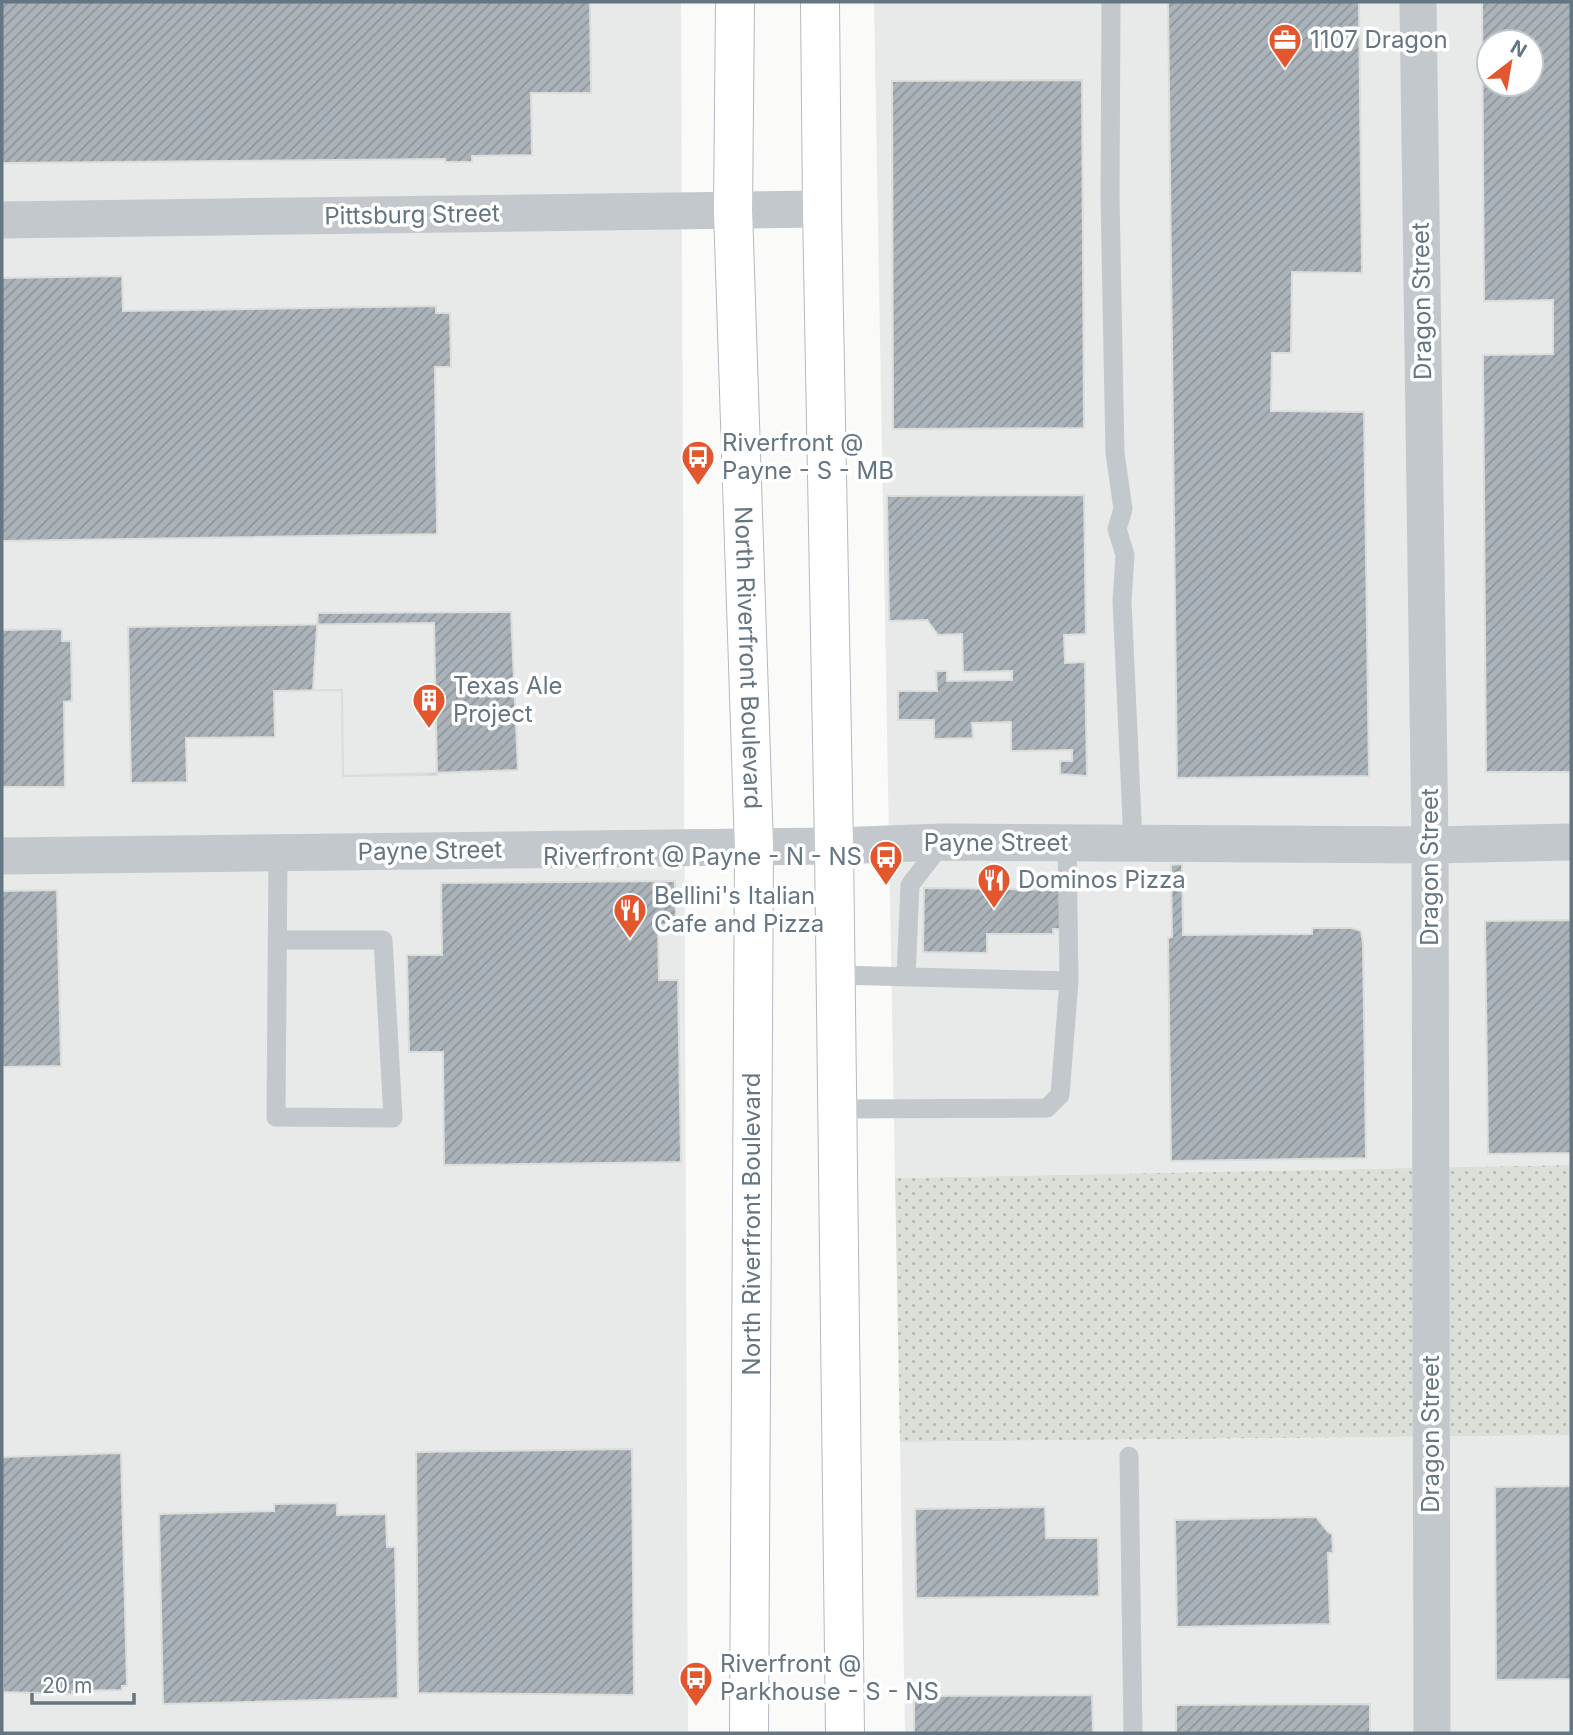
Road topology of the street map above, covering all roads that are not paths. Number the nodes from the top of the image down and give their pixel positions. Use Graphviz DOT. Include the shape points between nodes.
graph roads {
  1 [pos="735,2"];
  2 [pos="820,2"];
  3 [pos="1111,2"];
  4 [pos="1418,2"];
  5 [pos="822,209"];
  6 [pos="733,210"];
  7 [pos="2,220"];
  8 [pos="943,842"];
  9 [pos="1133,842"];
  10 [pos="1571,842"];
  11 [pos="1067,843"];
  12 [pos="1430,845"];
  13 [pos="834,846"];
  14 [pos="754,847"];
  15 [pos="278,853"];
  16 [pos="2,856"];
  17 [pos="278,940"];
  18 [pos="836,975"];
  19 [pos="906,978"];
  20 [pos="1069,981"];
  21 [pos="837,1109"];
  22 [pos="1129,1456"];
  23 [pos="749,1733"];
  24 [pos="845,1733"];
  25 [pos="1133,1733"];
  26 [pos="1432,1733"];
  1 -- 6 [label="main road, North Riverfront Boulevard"];
  2 -- 5 [label="main road"];
  3 -- 9 [label="lane" via="1115,453 1123,509 1117,529 1125,555 1122,601"];
  4 -- 12 [label="street, Dragon Street"];
  5 -- 6 [label="street, Pittsburg Street"];
  5 -- 13 [label="main road"];
  6 -- 7 [label="street, Pittsburg Street"];
  6 -- 14 [label="main road, North Riverfront Boulevard"];
  8 -- 11 [label="street, Payne Street"];
  8 -- 13 [label="street, Payne Street"];
  8 -- 19 [label="lane" via="910,884"];
  9 -- 11 [label="street, Payne Street"];
  9 -- 12 [label="street, Payne Street"];
  10 -- 12 [label="street, Payne Street"];
  11 -- 20 [label="lane"];
  12 -- 26 [label="street, Dragon Street"];
  13 -- 14 [label="street, Payne Street"];
  13 -- 18 [label="main road"];
  14 -- 15 [label="street, Payne Street"];
  14 -- 23 [label="main road, North Riverfront Boulevard"];
  15 -- 16 [label="street, Payne Street"];
  15 -- 17 [label="lane"];
  17 -- 17 [label="lane" via="276,1116 393,1118 383,940"];
  18 -- 19 [label="lane"];
  18 -- 21 [label="main road"];
  19 -- 20 [label="lane"];
  20 -- 21 [label="lane" via="1060,1095 1047,1108"];
  21 -- 24 [label="main road"];
  22 -- 25 [label="lane"];
}
